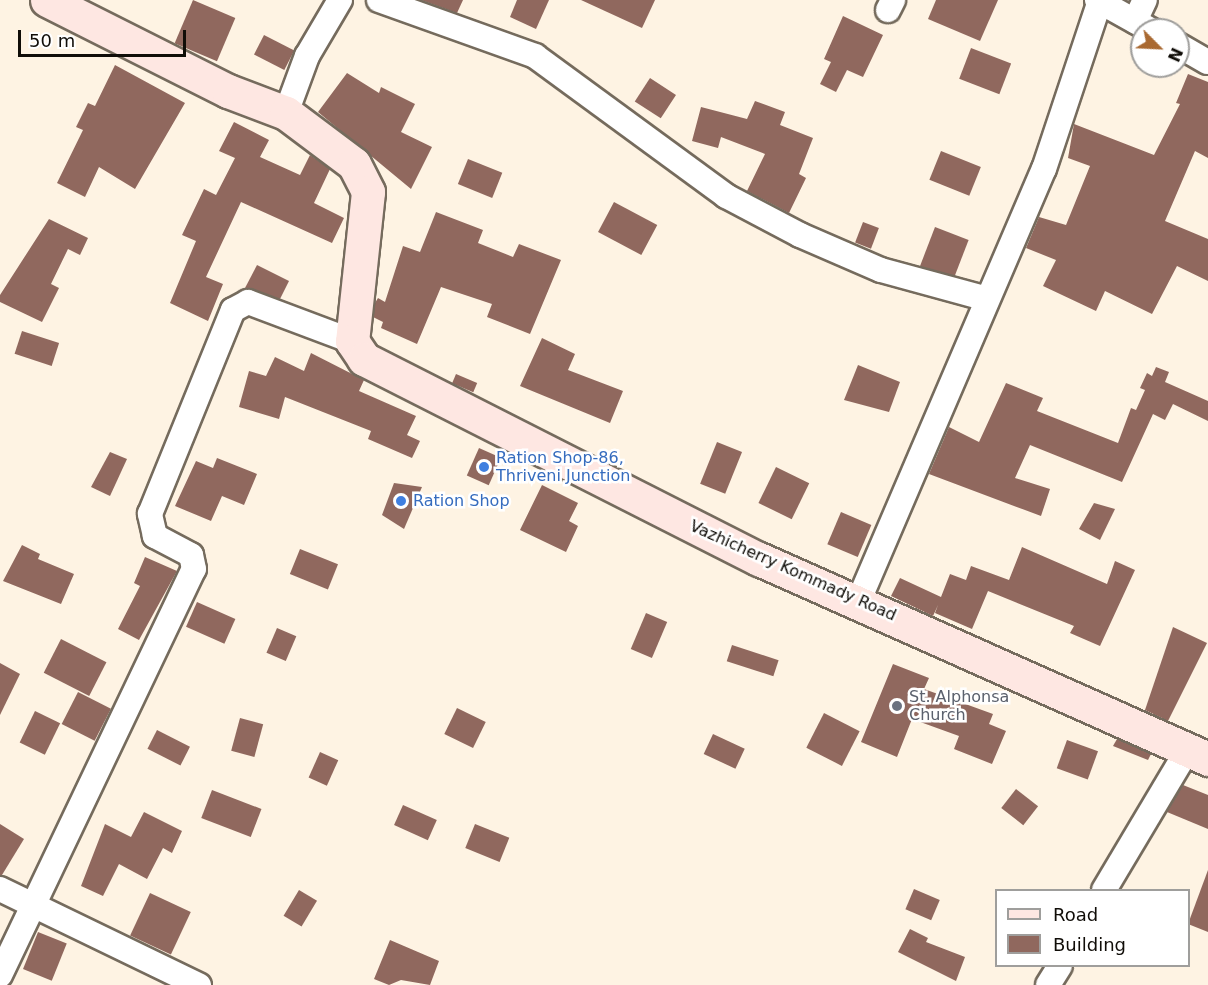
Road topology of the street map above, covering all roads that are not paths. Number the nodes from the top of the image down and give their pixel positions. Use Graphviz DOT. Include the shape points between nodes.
graph roads {
  1 [pos="340,0"];
  2 [pos="379,0"];
  3 [pos="1098,1"];
  4 [pos="62,3"];
  5 [pos="1144,17"];
  6 [pos="1190,52"];
  7 [pos="1208,62"];
  8 [pos="286,112"];
  9 [pos="984,298"];
  10 [pos="352,340"];
  11 [pos="859,600"];
  12 [pos="1197,755"];
  13 [pos="0,889"];
  14 [pos="1105,889"];
  15 [pos="33,902"];
  16 [pos="1059,967"];
  17 [pos="0,975"];
  18 [pos="199,985"];
  19 [pos="1048,985"];
  1 -- 8 [label="street" via="307,56"];
  2 -- 9 [label="street" via="535,56 726,196 800,235 880,270"];
  3 -- 5 [label="street"];
  3 -- 9 [label="street" via="1044,169"];
  4 -- 8 [label="main road" via="228,91"];
  6 -- 7 [label="street"];
  8 -- 10 [label="main road" via="354,164 368,192"];
  9 -- 11 [label="street"];
  10 -- 11 [label="main road, Vazhicherry Kommady Road" via="364,358 411,383 759,559"];
  10 -- 15 [label="street" via="248,302 233,310 150,514 155,536 191,555 194,569"];
  11 -- 12 [label="main road, Vazhicherry Kommady Road"];
  12 -- 14 [label="street"];
  13 -- 15 [label="street"];
  15 -- 17 [label="street"];
  15 -- 18 [label="street"];
  16 -- 19 [label="street"];
}
